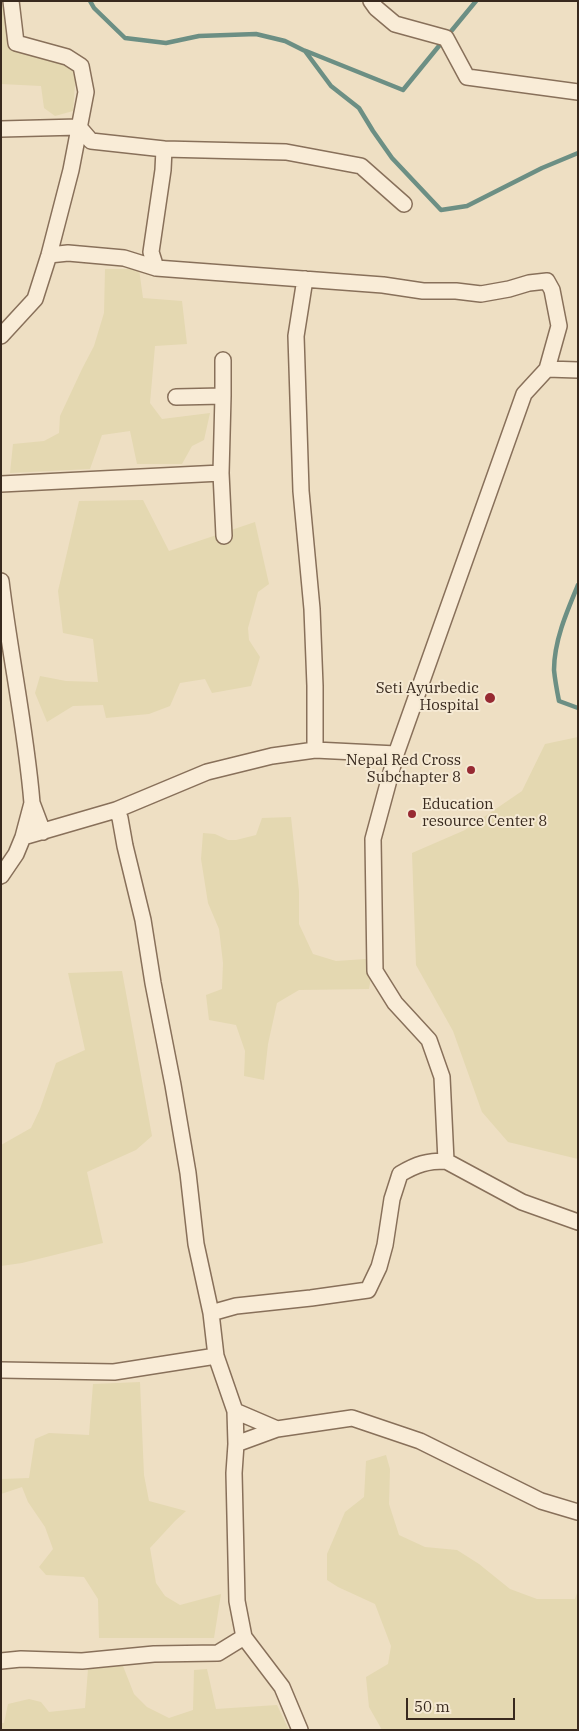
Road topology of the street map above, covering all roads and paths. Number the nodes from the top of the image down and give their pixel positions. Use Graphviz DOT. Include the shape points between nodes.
graph roads {
  1 [pos="11,1"];
  2 [pos="371,1"];
  3 [pos="578,92"];
  4 [pos="79,127"];
  5 [pos="1,130"];
  6 [pos="164,150"];
  7 [pos="404,204"];
  8 [pos="49,255"];
  9 [pos="156,268"];
  10 [pos="305,279"];
  11 [pos="1,336"];
  12 [pos="223,360"];
  13 [pos="547,369"];
  14 [pos="578,370"];
  15 [pos="223,396"];
  16 [pos="176,397"];
  17 [pos="221,473"];
  18 [pos="1,484"];
  19 [pos="224,536"];
  20 [pos="1,581"];
  21 [pos="315,750"];
  22 [pos="396,754"];
  23 [pos="32,803"];
  24 [pos="116,810"];
  25 [pos="43,832"];
  26 [pos="23,837"];
  27 [pos="1,876"];
  28 [pos="446,1161"];
  29 [pos="578,1222"];
  30 [pos="211,1313"];
  31 [pos="216,1356"];
  32 [pos="1,1370"];
  33 [pos="235,1411"];
  34 [pos="277,1429"];
  35 [pos="236,1444"];
  36 [pos="578,1512"];
  37 [pos="244,1637"];
  38 [pos="1,1661"];
  39 [pos="300,1730"];
  1 -- 4 [label="street" via="16,43 67,57 81,66 86,92"];
  2 -- 3 [label="street" via="395,24 446,38 467,77"];
  4 -- 5 [label="street"];
  4 -- 6 [label="street" via="91,142"];
  4 -- 8 [label="street"];
  6 -- 7 [label="street" via="286,152 361,166"];
  6 -- 9 [label="street" via="151,252"];
  8 -- 9 [label="street" via="68,253 124,258"];
  8 -- 11 [label="street" via="35,299"];
  9 -- 10 [label="street"];
  10 -- 13 [label="street" via="383,285 423,292 481,294 547,281 552,290 558,326"];
  10 -- 21 [label="street" via="296,336 302,491 312,609"];
  12 -- 15 [label="street"];
  13 -- 14 [label="street"];
  13 -- 22 [label="street" via="524,394"];
  15 -- 16 [label="street"];
  15 -- 17 [label="street"];
  17 -- 18 [label="street"];
  17 -- 19 [label="street"];
  20 -- 23 [label="street"];
  21 -- 22 [label="street"];
  21 -- 24 [label="street" via="272,756 207,772"];
  22 -- 28 [label="street" via="373,839 375,971 395,1003 429,1040 442,1077"];
  23 -- 25 [label="street"];
  23 -- 26 [label="street"];
  24 -- 25 [label="street"];
  24 -- 30 [label="street" via="144,920 180,1124 196,1244"];
  25 -- 26 [label="street"];
  26 -- 27 [label="street"];
  28 -- 29 [label="street" via="522,1202"];
  28 -- 30 [label="street" via="431,1161 400,1174 392,1199 386,1245 368,1290 236,1306"];
  30 -- 31 [label="street"];
  31 -- 32 [label="street" via="114,1372"];
  31 -- 33 [label="street"];
  33 -- 34 [label="street"];
  33 -- 35 [label="street"];
  34 -- 35 [label="street"];
  34 -- 36 [label="street" via="352,1418 420,1441 541,1501"];
  35 -- 37 [label="street" via="237,1601"];
  37 -- 38 [label="street" via="218,1653 154,1654 82,1661"];
  37 -- 39 [label="street" via="282,1687"];
}
